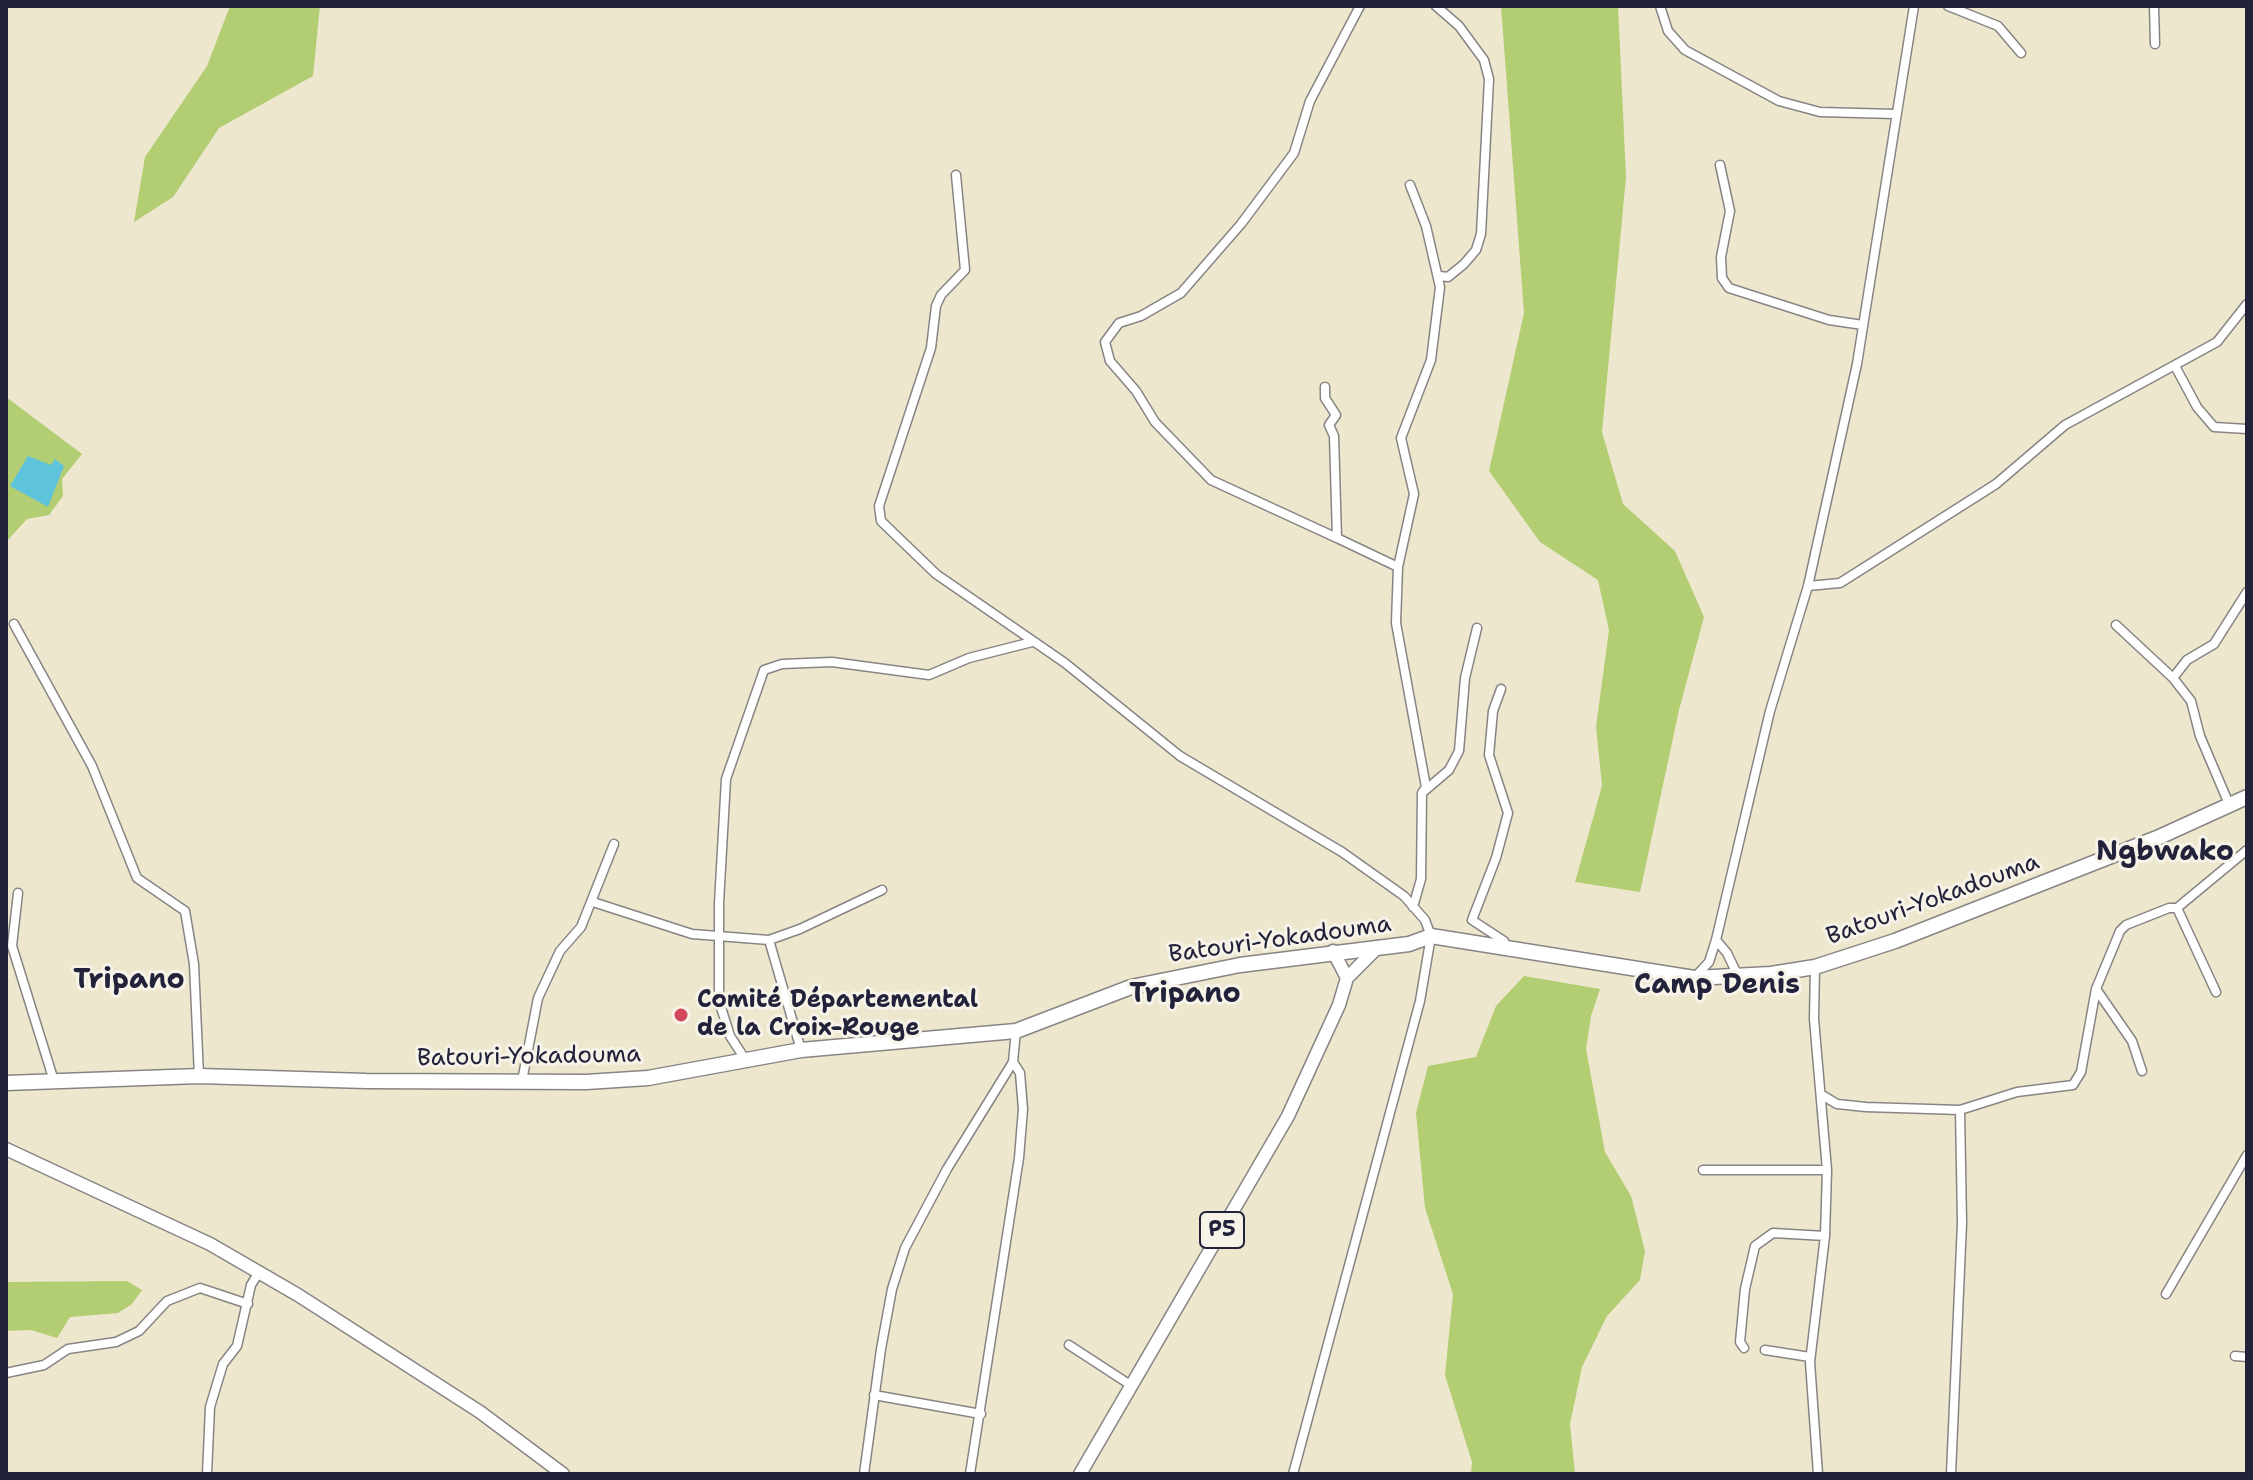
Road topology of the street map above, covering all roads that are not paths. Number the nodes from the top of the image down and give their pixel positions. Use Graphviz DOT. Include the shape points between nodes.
graph roads {
  1 [pos="1360,6"];
  2 [pos="1436,6"];
  3 [pos="1660,6"];
  4 [pos="1914,6"];
  5 [pos="1948,6"];
  6 [pos="2154,6"];
  7 [pos="2155,44"];
  8 [pos="2021,53"];
  9 [pos="1895,114"];
  10 [pos="1720,165"];
  11 [pos="956,175"];
  12 [pos="1410,185"];
  13 [pos="1440,276"];
  14 [pos="2247,304"];
  15 [pos="1863,325"];
  16 [pos="2175,366"];
  17 [pos="1325,387"];
  18 [pos="2247,429"];
  19 [pos="1337,538"];
  20 [pos="1398,567"];
  21 [pos="1808,586"];
  22 [pos="2247,592"];
  23 [pos="14,624"];
  24 [pos="2116,625"];
  25 [pos="1477,628"];
  26 [pos="1032,642"];
  27 [pos="2173,678"];
  28 [pos="1501,689"];
  29 [pos="1422,793"];
  30 [pos="2247,797"];
  31 [pos="2229,804"];
  32 [pos="614,844"];
  33 [pos="2247,850"];
  34 [pos="882,890"];
  35 [pos="18,893"];
  36 [pos="593,902"];
  37 [pos="1413,907"];
  38 [pos="2177,908"];
  39 [pos="1431,936"];
  40 [pos="718,938"];
  41 [pos="769,940"];
  42 [pos="1716,940"];
  43 [pos="1378,947"];
  44 [pos="1507,950"];
  45 [pos="1333,951"];
  46 [pos="1815,967"];
  47 [pos="1738,976"];
  48 [pos="1347,978"];
  49 [pos="1694,978"];
  50 [pos="2096,989"];
  51 [pos="2216,992"];
  52 [pos="1016,1031"];
  53 [pos="801,1050"];
  54 [pos="745,1059"];
  55 [pos="1013,1062"];
  56 [pos="2142,1071"];
  57 [pos="199,1076"];
  58 [pos="54,1081"];
  59 [pos="522,1081"];
  60 [pos="6,1083"];
  61 [pos="1822,1095"];
  62 [pos="1837,1104"];
  63 [pos="1960,1110"];
  64 [pos="1822,1111"];
  65 [pos="6,1149"];
  66 [pos="2247,1155"];
  67 [pos="1703,1170"];
  68 [pos="1827,1170"];
  69 [pos="1825,1236"];
  70 [pos="259,1272"];
  71 [pos="2166,1294"];
  72 [pos="248,1304"];
  73 [pos="1069,1345"];
  74 [pos="1744,1348"];
  75 [pos="1765,1350"];
  76 [pos="2235,1356"];
  77 [pos="1810,1357"];
  78 [pos="2247,1357"];
  79 [pos="6,1373"];
  80 [pos="1132,1386"];
  81 [pos="874,1395"];
  82 [pos="981,1414"];
  83 [pos="207,1474"];
  84 [pos="563,1474"];
  85 [pos="864,1474"];
  86 [pos="970,1474"];
  87 [pos="1080,1474"];
  88 [pos="1293,1474"];
  89 [pos="1818,1474"];
  90 [pos="1951,1474"];
  1 -- 19 [label="street" via="1310,101 1294,153 1181,293 1115,326 1105,347 1155,422 1211,480"];
  2 -- 13 [label="street" via="1484,60 1489,79 1481,234 1464,264 1448,277"];
  3 -- 9 [label="street" via="1676,43 1779,101 1820,112"];
  4 -- 9 [label="street"];
  5 -- 8 [label="street" via="1998,26"];
  6 -- 7 [label="street"];
  9 -- 15 [label="street"];
  10 -- 15 [label="street" via="1730,211 1721,257 1722,278 1729,288 1829,320"];
  11 -- 26 [label="street" via="965,270 939,299 931,348 879,513 888,529 936,574"];
  12 -- 13 [label="street"];
  13 -- 20 [label="street" via="1431,360 1401,438 1414,494"];
  14 -- 16 [label="street" via="2217,342"];
  15 -- 21 [label="street"];
  16 -- 18 [label="street" via="2214,427"];
  16 -- 21 [label="street" via="2065,425 1996,484 1849,578 1833,586"];
  17 -- 19 [label="street" via="1325,398 1336,415 1329,425 1334,436"];
  19 -- 20 [label="street"];
  20 -- 29 [label="street" via="1396,623 1424,779"];
  21 -- 42 [label="street" via="1770,711"];
  22 -- 27 [label="street" via="2214,644 2187,660"];
  23 -- 57 [label="street" via="92,766 137,878 185,911 194,964"];
  24 -- 27 [label="street"];
  25 -- 29 [label="street" via="1465,678 1459,751 1449,770"];
  26 -- 37 [label="street" via="1180,756 1342,852"];
  26 -- 40 [label="street" via="929,675 832,662 764,670 726,779"];
  27 -- 31 [label="street" via="2191,701"];
  28 -- 44 [label="street" via="1489,755 1508,813 1472,920 1504,941"];
  29 -- 37 [label="street" via="1421,879"];
  30 -- 31 [label="highway, Batouri-Yokadouma"];
  31 -- 46 [label="highway, Batouri-Yokadouma" via="2009,897"];
  32 -- 36 [label="street"];
  33 -- 38 [label="street"];
  34 -- 41 [label="street"];
  35 -- 58 [label="street" via="12,946"];
  36 -- 40 [label="street" via="674,930"];
  36 -- 59 [label="street" via="581,927 560,951 538,998"];
  37 -- 39 [label="street"];
  38 -- 50 [label="street" via="2126,925"];
  38 -- 51 [label="street"];
  39 -- 43 [label="highway, Batouri-Yokadouma"];
  39 -- 44 [label="highway, Batouri-Yokadouma"];
  39 -- 88 [label="street" via="1420,1001"];
  40 -- 41 [label="street"];
  40 -- 54 [label="street" via="723,1019"];
  41 -- 53 [label="street"];
  42 -- 47 [label="street"];
  42 -- 49 [label="street" via="1709,962"];
  43 -- 45 [label="highway, Batouri-Yokadouma"];
  43 -- 48 [label="street, P5"];
  44 -- 49 [label="highway, Batouri-Yokadouma"];
  45 -- 48 [label="street"];
  45 -- 52 [label="highway, Batouri-Yokadouma" via="1131,987"];
  46 -- 47 [label="highway, Batouri-Yokadouma"];
  46 -- 61 [label="street"];
  47 -- 49 [label="highway, Batouri-Yokadouma"];
  48 -- 80 [label="street, P5" via="1294,1105"];
  50 -- 56 [label="street" via="2132,1041"];
  50 -- 63 [label="street" via="2081,1072 2073,1085 2017,1092"];
  52 -- 53 [label="highway, Batouri-Yokadouma"];
  52 -- 55 [label="street"];
  53 -- 54 [label="highway, Batouri-Yokadouma"];
  54 -- 59 [label="highway, Batouri-Yokadouma" via="648,1078"];
  55 -- 81 [label="street" via="905,1248 892,1289"];
  55 -- 82 [label="street" via="1022,1095 1019,1158"];
  57 -- 58 [label="highway, Batouri-Yokadouma"];
  57 -- 59 [label="highway, Batouri-Yokadouma"];
  58 -- 60 [label="highway, Batouri-Yokadouma"];
  61 -- 62 [label="street"];
  61 -- 64 [label="street"];
  62 -- 63 [label="street"];
  62 -- 64 [label="street"];
  63 -- 90 [label="street" via="1962,1223"];
  64 -- 68 [label="street"];
  65 -- 70 [label="street" via="184,1231"];
  66 -- 71 [label="street"];
  67 -- 68 [label="street"];
  68 -- 69 [label="street"];
  69 -- 74 [label="street" via="1773,1233 1755,1246 1745,1289 1740,1342"];
  69 -- 77 [label="street"];
  70 -- 72 [label="street"];
  70 -- 84 [label="street" via="500,1426"];
  72 -- 79 [label="street" via="200,1288 167,1301 139,1331 116,1342 68,1349 44,1365"];
  72 -- 83 [label="street" via="237,1346 223,1364 210,1407"];
  73 -- 80 [label="street"];
  75 -- 77 [label="street"];
  76 -- 78 [label="street"];
  77 -- 89 [label="street"];
  80 -- 87 [label="street, P5"];
  81 -- 82 [label="street"];
  81 -- 85 [label="street"];
  82 -- 86 [label="street"];
}
